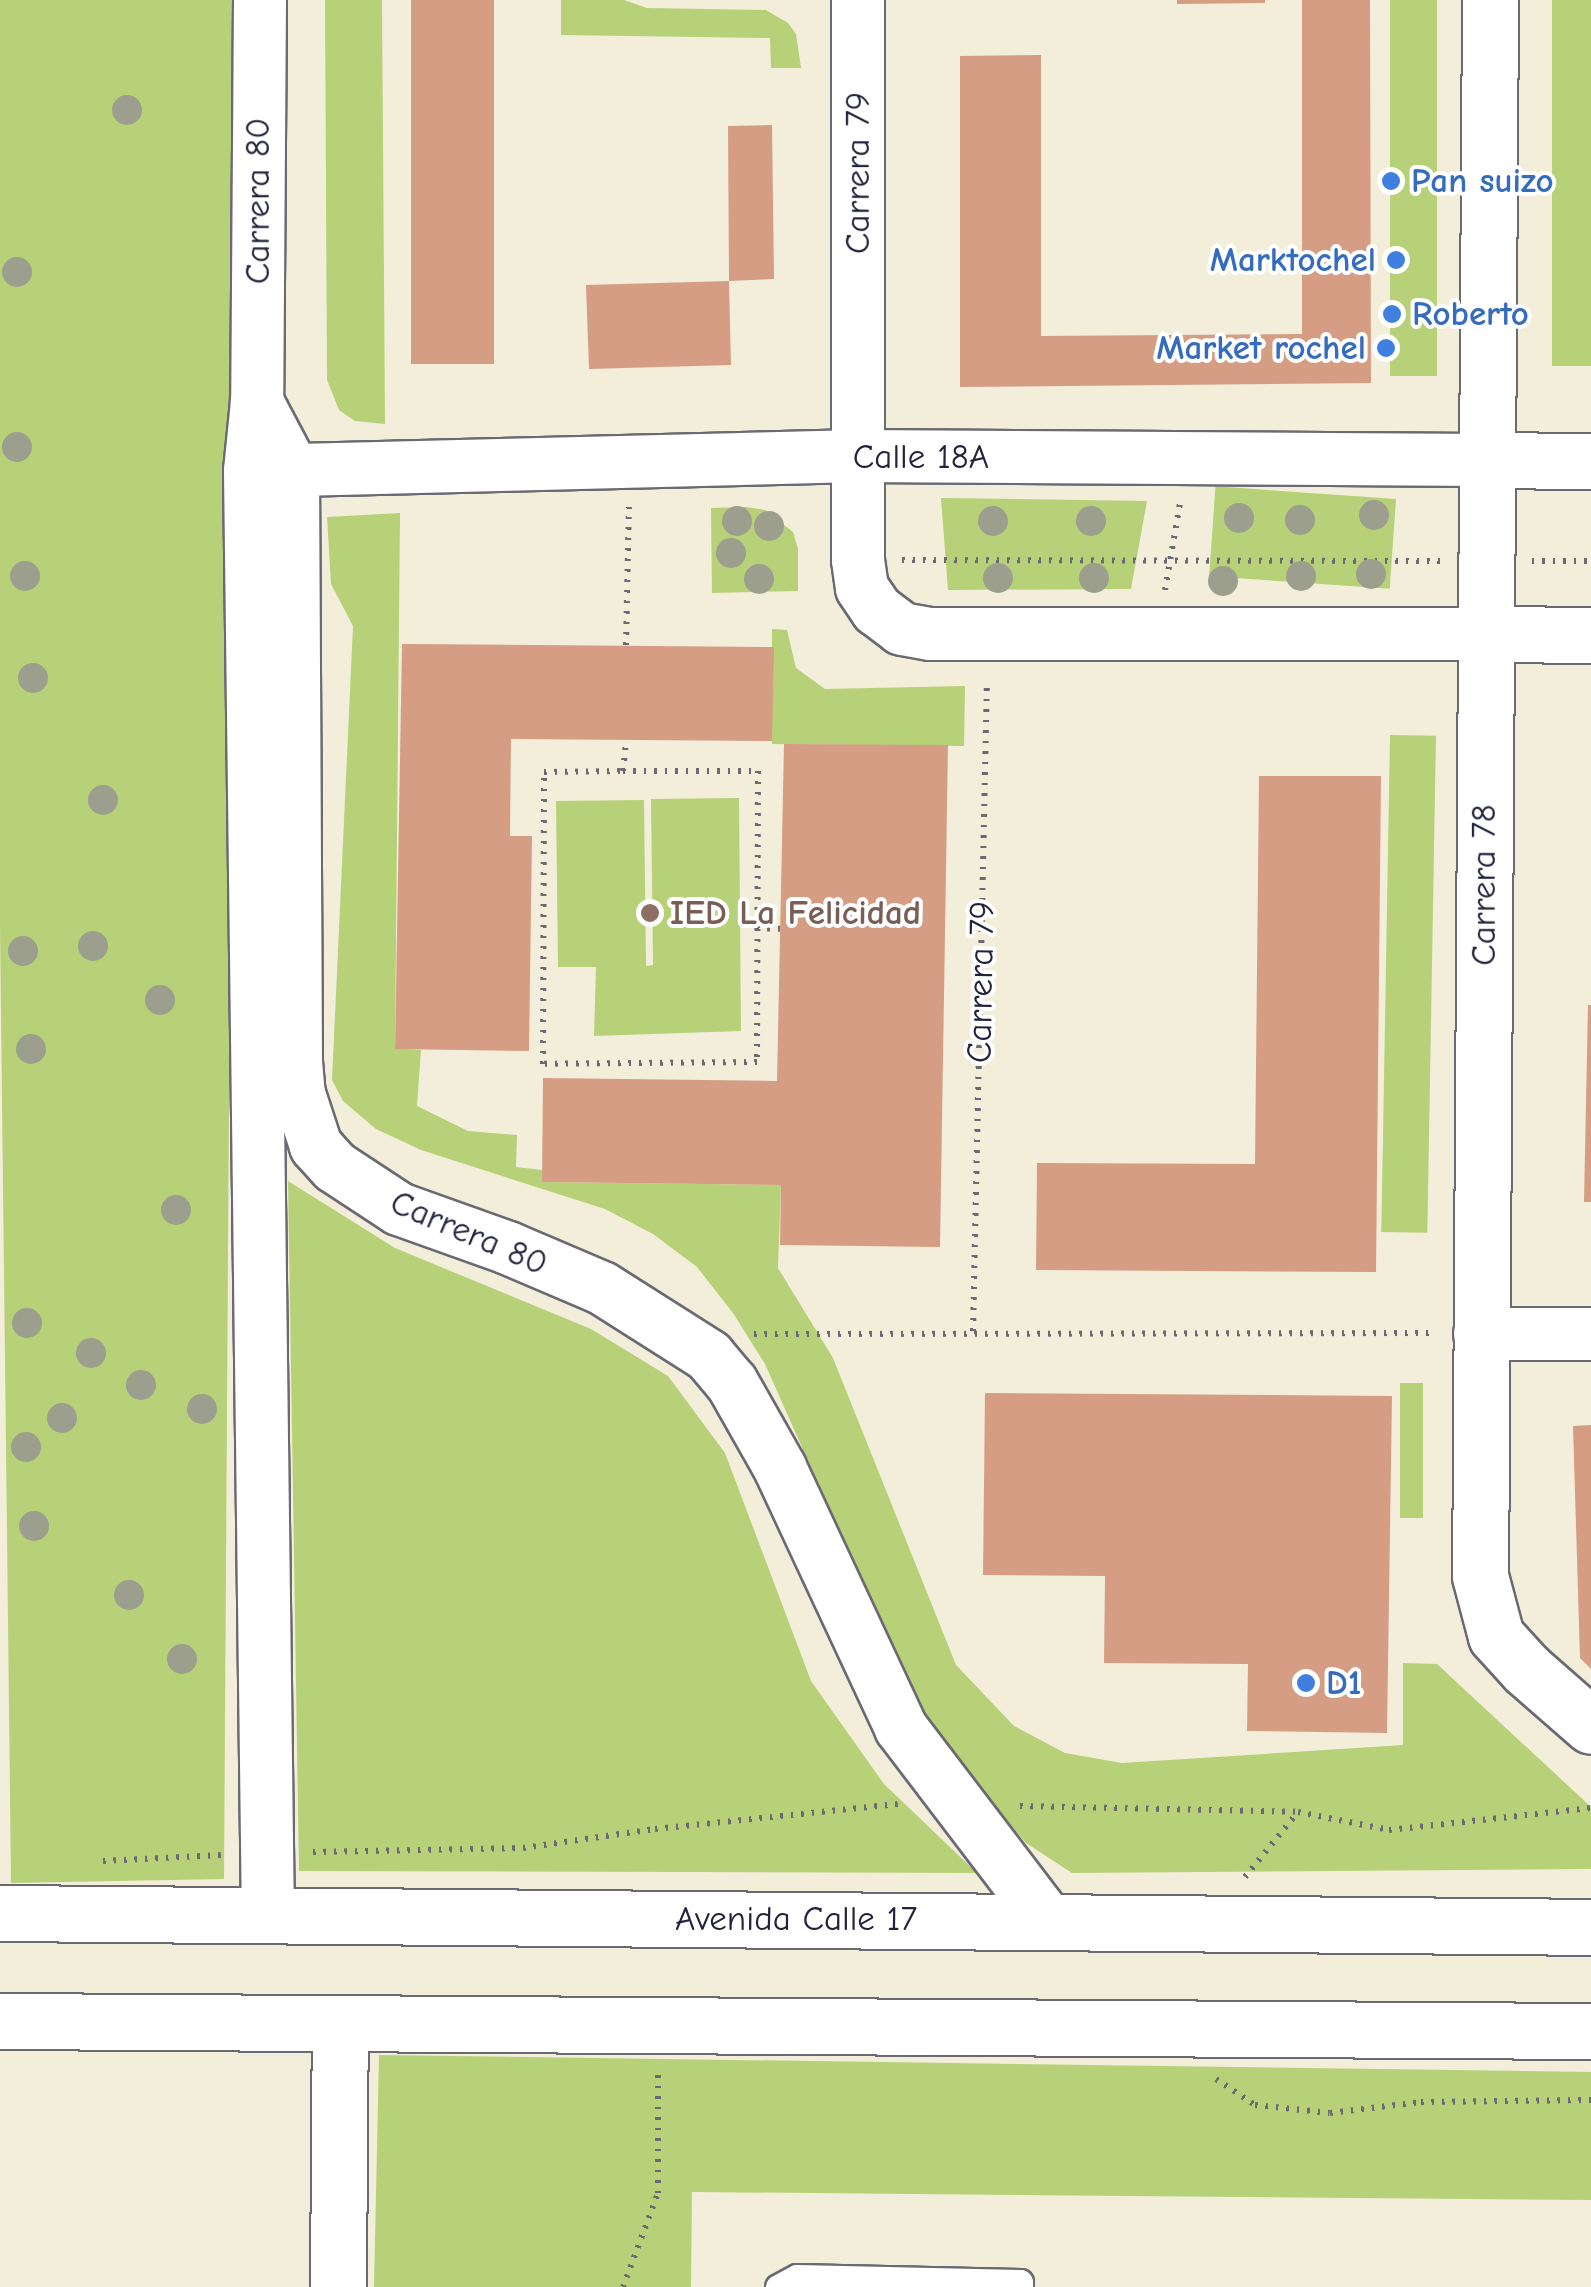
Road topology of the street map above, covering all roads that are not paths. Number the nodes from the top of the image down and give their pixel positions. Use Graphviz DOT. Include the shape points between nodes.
graph roads {
  1 [pos="260,0"];
  2 [pos="858,0"];
  3 [pos="1490,0"];
  4 [pos="858,456"];
  5 [pos="1487,460"];
  6 [pos="1591,461"];
  7 [pos="272,471"];
  8 [pos="1486,634"];
  9 [pos="1591,635"];
  10 [pos="1462,1334"];
  11 [pos="1591,1334"];
  12 [pos="1591,1726"];
  13 [pos="5,1913"];
  14 [pos="268,1916"];
  15 [pos="1048,1921"];
  16 [pos="1591,1926"];
  17 [pos="7,2021"];
  18 [pos="340,2023"];
  19 [pos="1591,2031"];
  20 [pos="338,2287"];
  21 [pos="778,2287"];
  22 [pos="1020,2287"];
  1 -- 7 [label="street, Carrera 80" via="257,402"];
  2 -- 4 [label="street, Carrera 79"];
  3 -- 5 [label="main road, Carrera 78"];
  4 -- 5 [label="street, Calle 18A"];
  4 -- 7 [label="street, Calle 18A"];
  4 -- 8 [label="street, Carrera 79" via="862,588 902,628 931,634"];
  5 -- 6 [label="main road, Calle 18A"];
  5 -- 8 [label="main road, Carrera 78"];
  7 -- 14 [label="street, Carrera 80"];
  7 -- 15 [label="street, Carrera 80" via="296,1062 316,1146 335,1167 399,1209 602,1288 682,1336 732,1383 780,1468 902,1728"];
  8 -- 9 [label="main road"];
  8 -- 10 [label="main road, Carrera 78"];
  10 -- 11 [label="street"];
  10 -- 12 [label="main road, Carrera 78" via="1478,1548 1496,1636"];
  13 -- 14 [label="main road, Avenida Calle 17"];
  14 -- 15 [label="main road, Avenida Calle 17"];
  15 -- 16 [label="main road, Avenida Calle 17"];
  17 -- 18 [label="main road"];
  18 -- 19 [label="main road"];
  18 -- 20 [label="main road"];
  21 -- 22 [label="lane" via="797,2277"];
}
